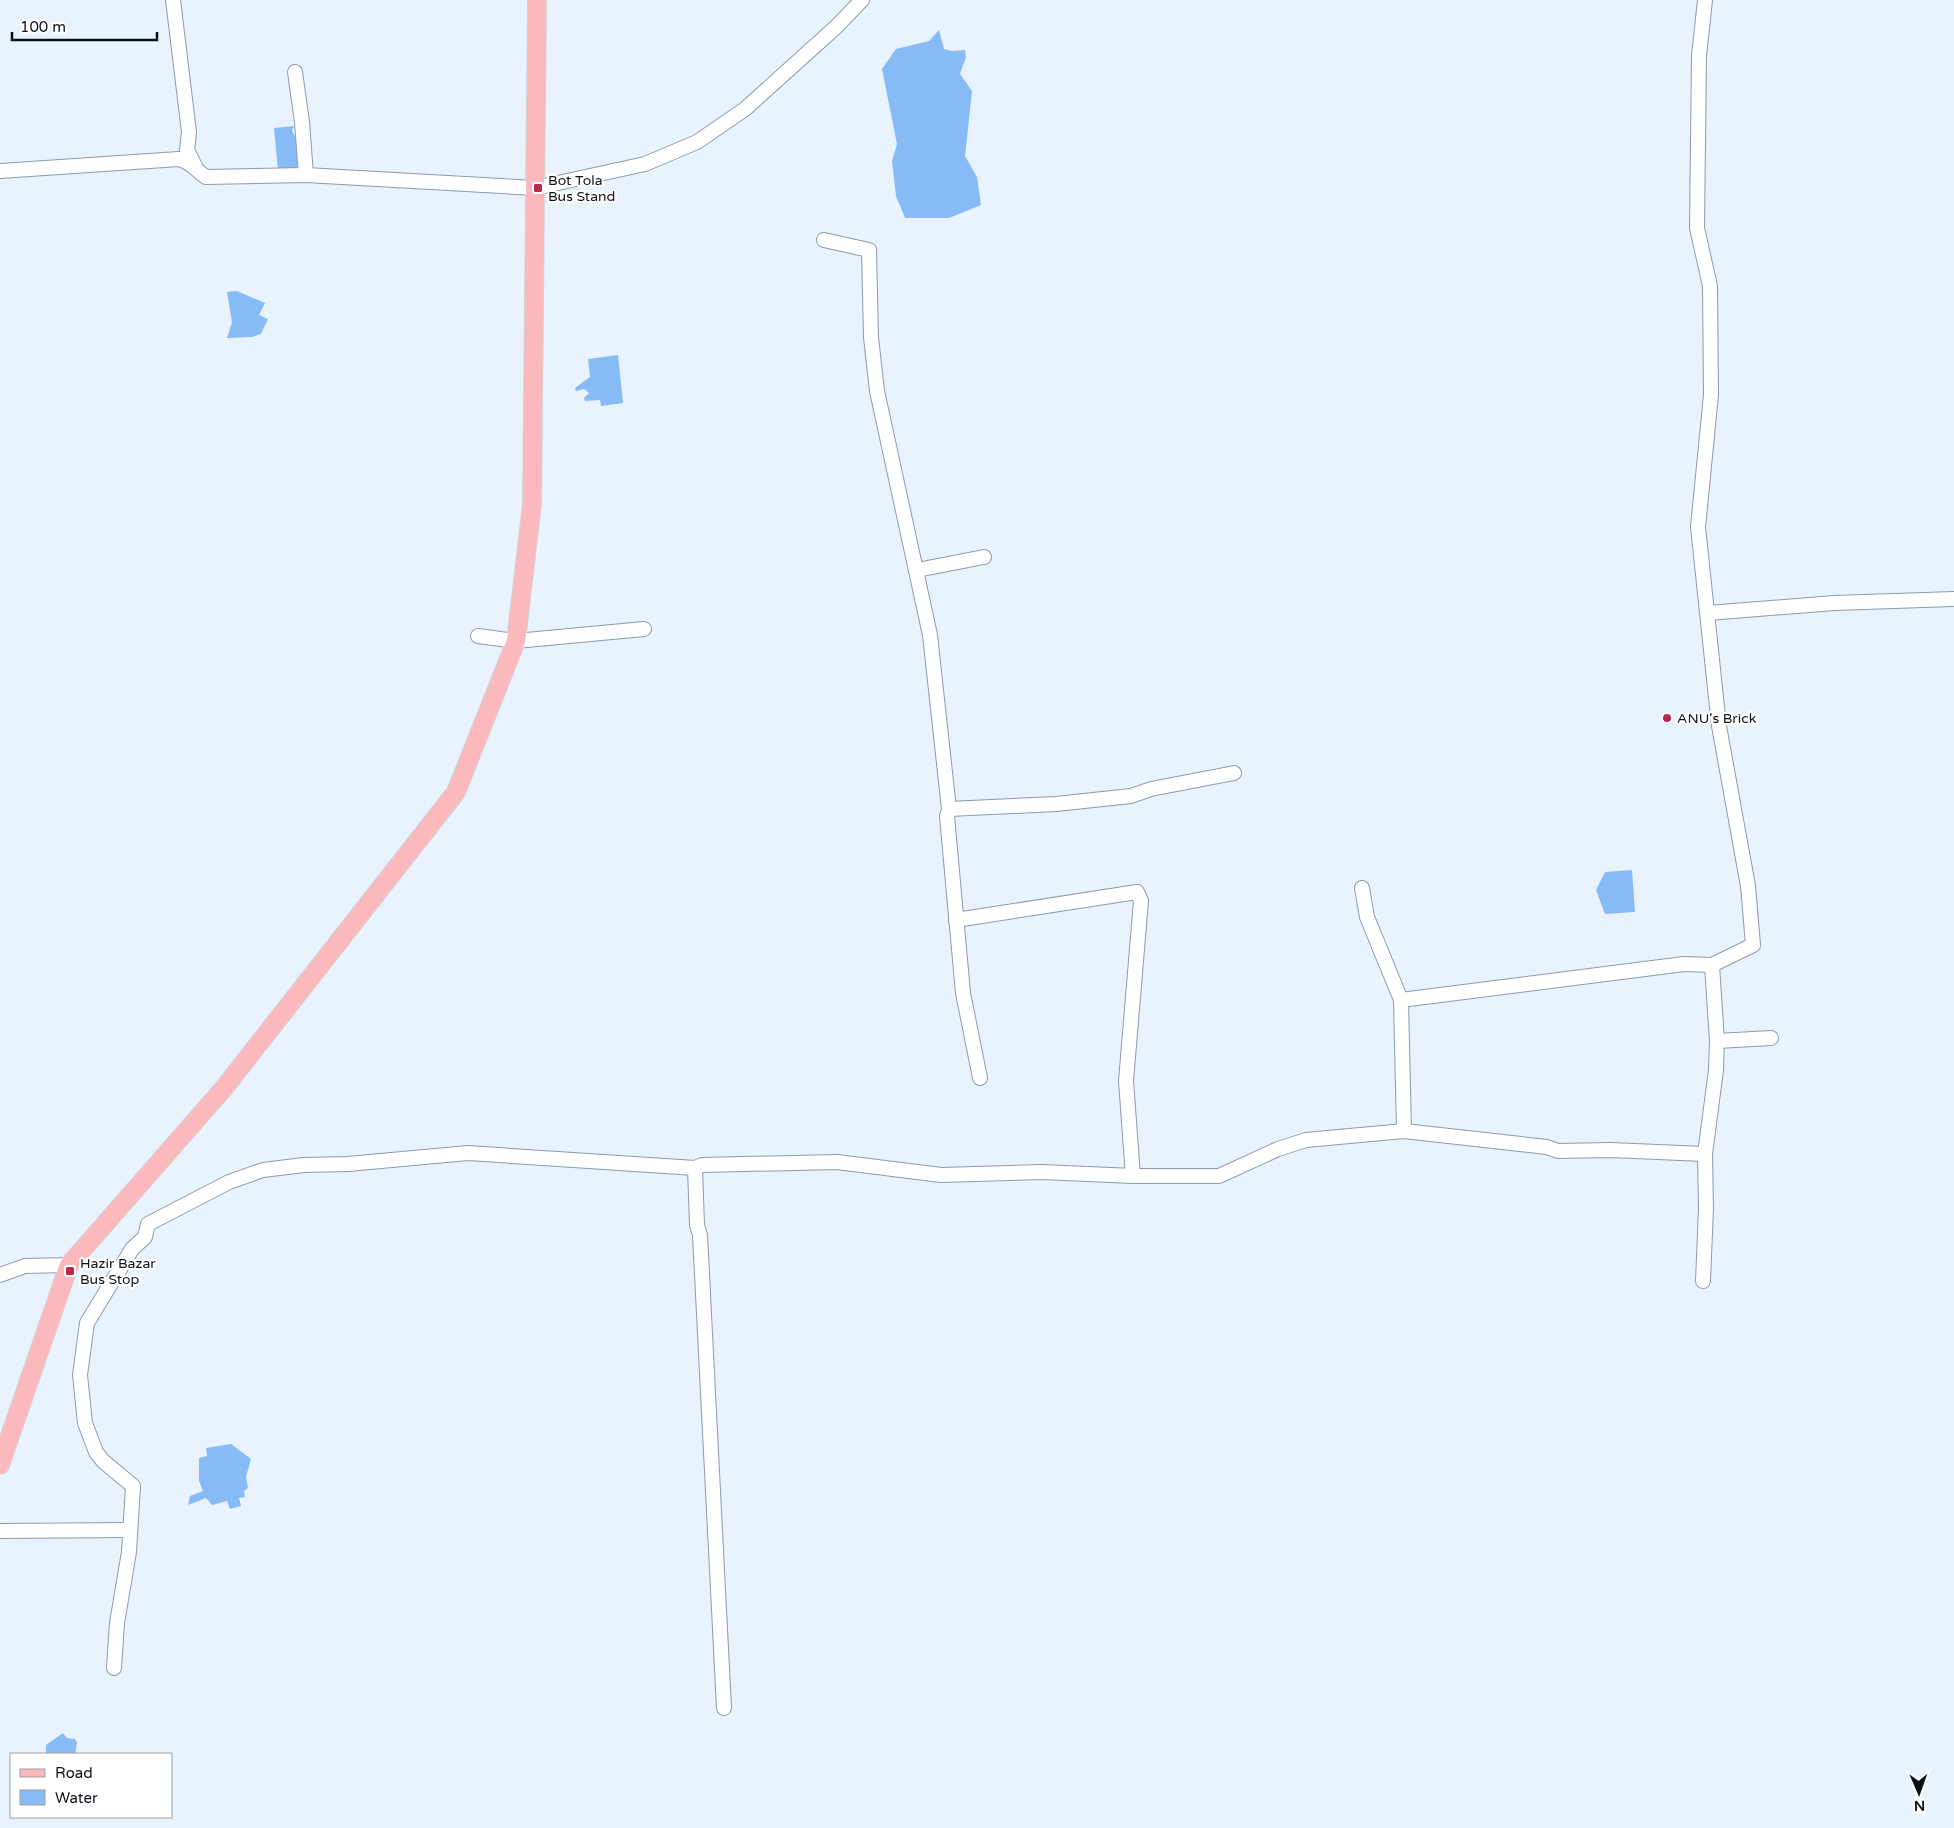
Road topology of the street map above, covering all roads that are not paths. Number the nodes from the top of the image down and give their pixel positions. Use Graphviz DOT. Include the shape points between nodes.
graph roads {
  1 [pos="174,0"];
  2 [pos="537,0"];
  3 [pos="862,0"];
  4 [pos="1705,0"];
  5 [pos="295,72"];
  6 [pos="195,166"];
  7 [pos="0,171"];
  8 [pos="306,175"];
  9 [pos="535,188"];
  10 [pos="824,240"];
  11 [pos="984,557"];
  12 [pos="917,570"];
  13 [pos="1954,599"];
  14 [pos="1708,613"];
  15 [pos="644,629"];
  16 [pos="478,636"];
  17 [pos="516,641"];
  18 [pos="1234,773"];
  19 [pos="949,809"];
  20 [pos="1362,888"];
  21 [pos="956,920"];
  22 [pos="1712,965"];
  23 [pos="1401,1000"];
  24 [pos="1771,1038"];
  25 [pos="1717,1041"];
  26 [pos="980,1078"];
  27 [pos="1404,1131"];
  28 [pos="1705,1154"];
  29 [pos="695,1168"];
  30 [pos="1133,1176"];
  31 [pos="69,1265"];
  32 [pos="0,1275"];
  33 [pos="1702,1281"];
  34 [pos="0,1465"];
  35 [pos="0,1530"];
  36 [pos="129,1530"];
  37 [pos="114,1668"];
  38 [pos="724,1708"];
  1 -- 6 [label="street" via="189,132 187,150"];
  2 -- 9 [label="main road"];
  3 -- 9 [label="street" via="744,109 697,142 645,164"];
  4 -- 14 [label="street" via="1699,56 1697,228 1710,286 1711,396 1698,527"];
  5 -- 8 [label="street"];
  6 -- 7 [label="street" via="188,161 170,159"];
  6 -- 8 [label="street" via="206,176"];
  8 -- 9 [label="street"];
  9 -- 17 [label="main road" via="532,504"];
  10 -- 12 [label="street" via="869,250 871,337 877,392"];
  11 -- 12 [label="street"];
  12 -- 19 [label="street" via="930,635"];
  13 -- 14 [label="street" via="1834,603"];
  14 -- 22 [label="street" via="1719,726 1748,886 1753,945"];
  15 -- 17 [label="street"];
  16 -- 17 [label="street"];
  17 -- 31 [label="main road" via="456,792 224,1088"];
  18 -- 19 [label="street" via="1131,796 1056,804"];
  19 -- 21 [label="street"];
  20 -- 23 [label="street" via="1367,917"];
  21 -- 26 [label="street" via="963,993"];
  21 -- 30 [label="street" via="1137,892 1141,901 1126,1081"];
  22 -- 23 [label="street" via="1684,964"];
  22 -- 25 [label="street"];
  23 -- 27 [label="street"];
  24 -- 25 [label="street"];
  25 -- 28 [label="street"];
  27 -- 28 [label="street" via="1547,1147 1558,1151"];
  27 -- 30 [label="street" via="1306,1140 1219,1176"];
  28 -- 33 [label="street"];
  29 -- 30 [label="street" via="702,1165 837,1162 941,1175 1042,1172"];
  29 -- 36 [label="street" via="468,1153 304,1165 263,1170 229,1182 148,1224 145,1237 132,1249 87,1323 80,1375 85,1423 96,1452 133,1486"];
  29 -- 38 [label="street"];
  31 -- 32 [label="street" via="24,1266"];
  31 -- 34 [label="main road"];
  35 -- 36 [label="street"];
  36 -- 37 [label="street"];
}
